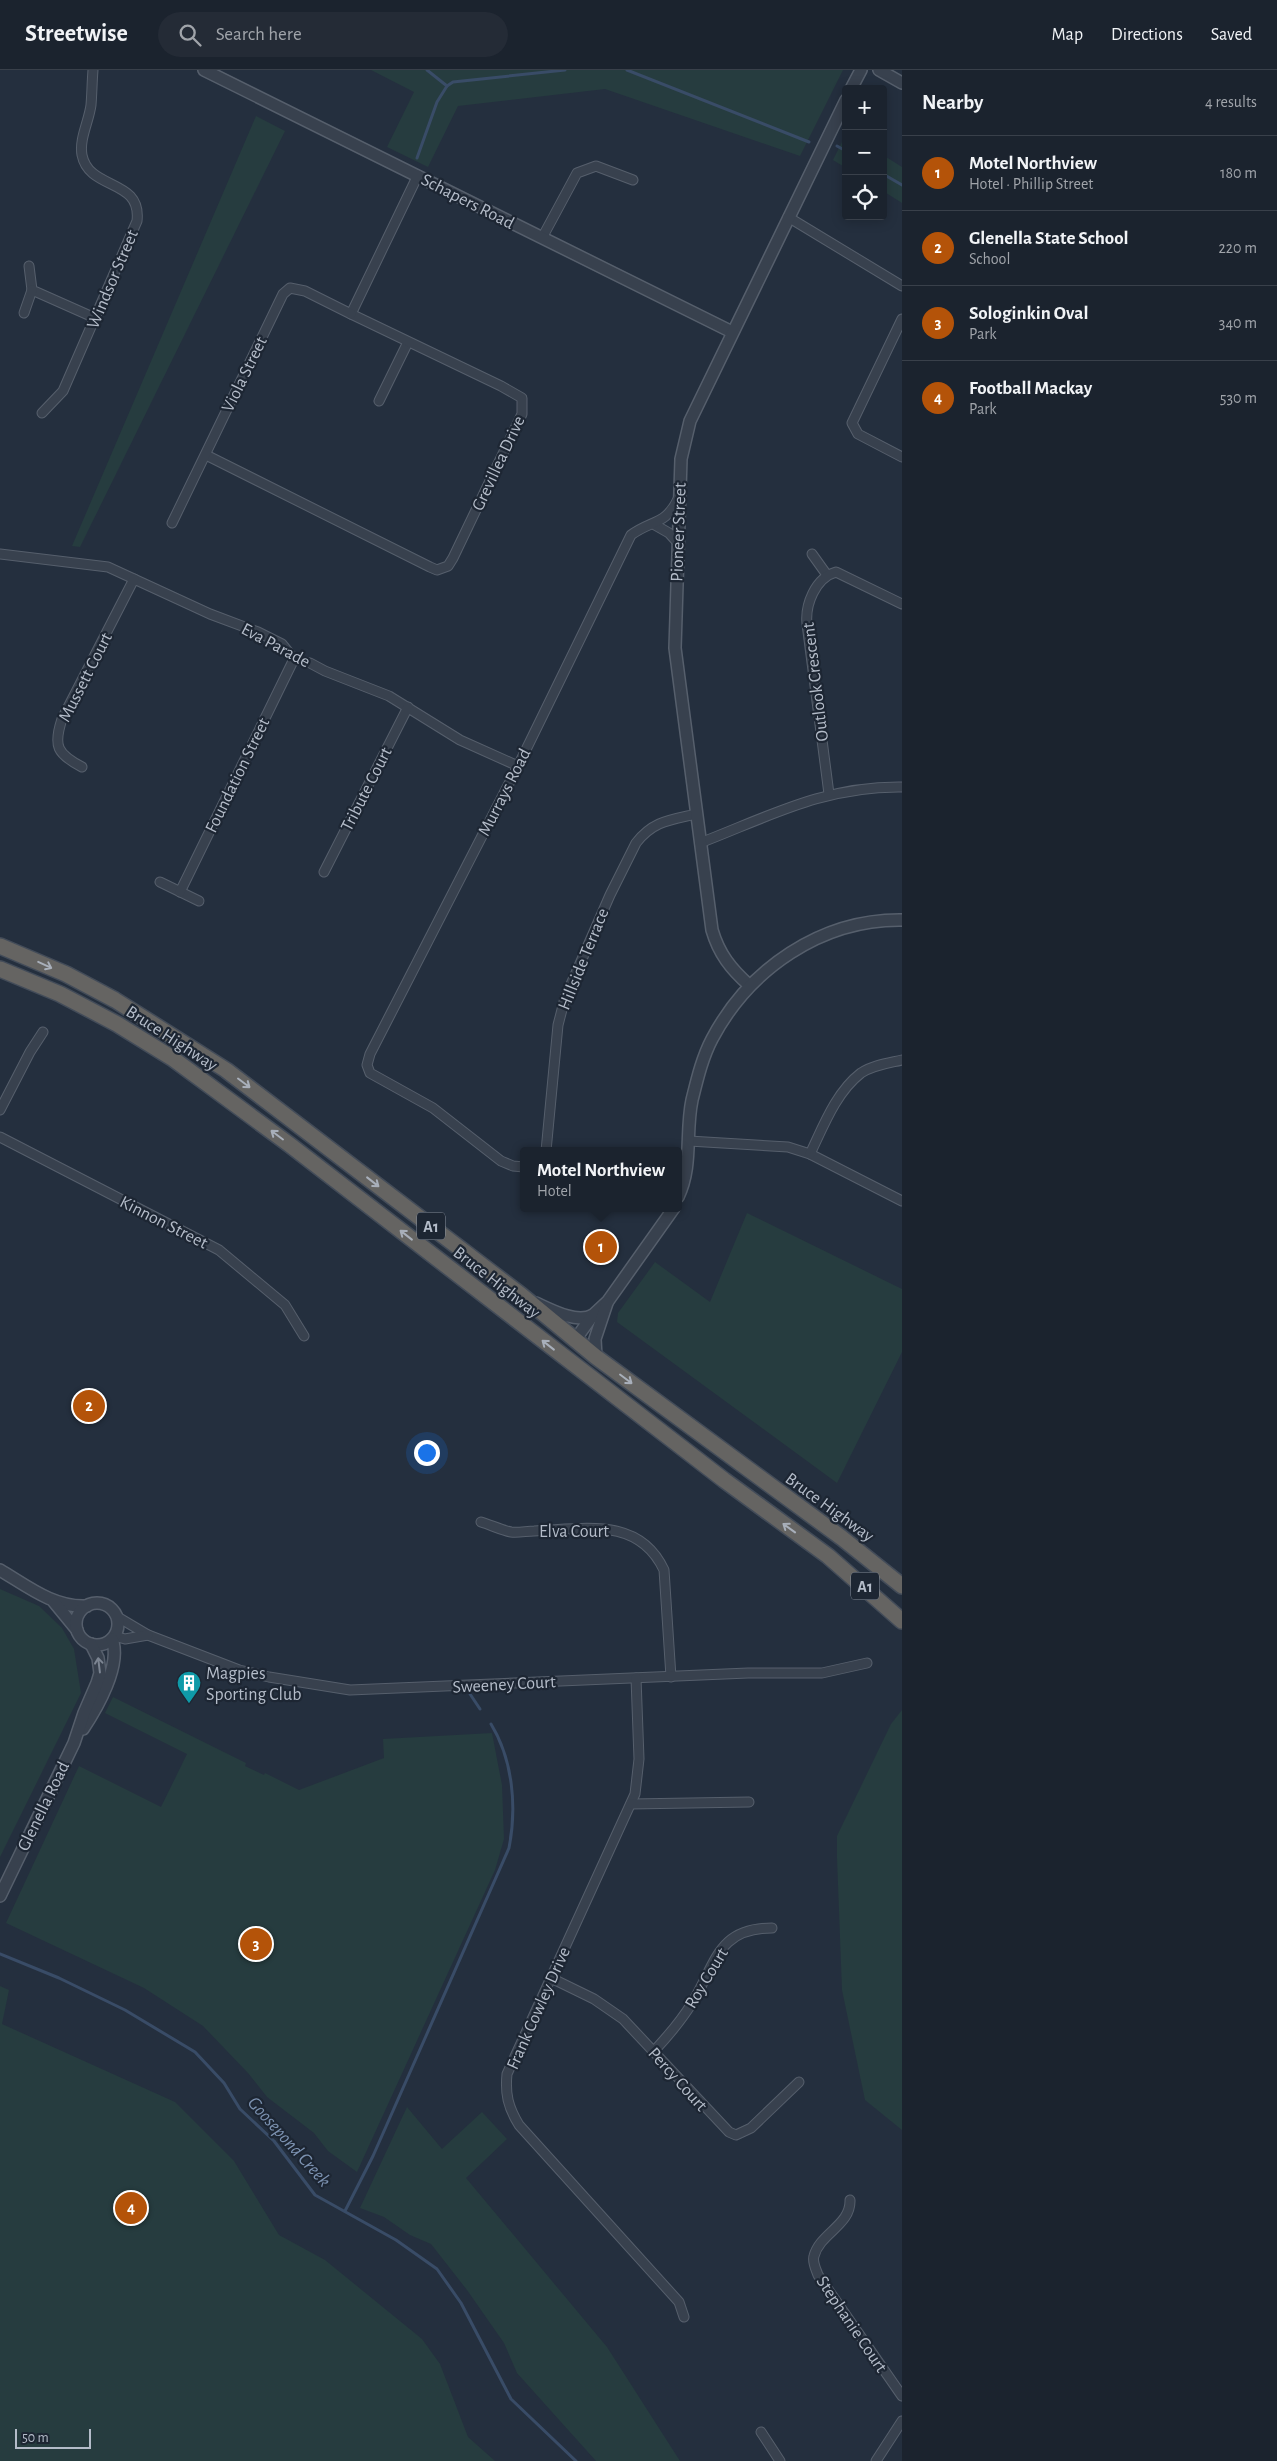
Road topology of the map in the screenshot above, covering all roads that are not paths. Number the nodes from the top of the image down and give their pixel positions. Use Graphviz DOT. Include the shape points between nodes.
graph roads {
  1 [pos="93,70"];
  2 [pos="204,70"];
  3 [pos="861,70"];
  4 [pos="879,70"];
  5 [pos="902,83"];
  6 [pos="853,85"];
  7 [pos="842,108"];
  8 [pos="418,175"];
  9 [pos="633,180"];
  10 [pos="788,217"];
  11 [pos="542,238"];
  12 [pos="30,266"];
  13 [pos="902,286"];
  14 [pos="32,290"];
  15 [pos="24,313"];
  16 [pos="351,314"];
  17 [pos="95,318"];
  18 [pos="902,319"];
  19 [pos="732,332"];
  20 [pos="408,342"];
  21 [pos="379,401"];
  22 [pos="42,413"];
  23 [pos="206,455"];
  24 [pos="902,457"];
  25 [pos="679,498"];
  26 [pos="172,523"];
  27 [pos="656,524"];
  28 [pos="678,543"];
  29 [pos="0,554"];
  30 [pos="812,554"];
  31 [pos="827,575"];
  32 [pos="134,579"];
  33 [pos="902,604"];
  34 [pos="294,659"];
  35 [pos="408,707"];
  36 [pos="518,766"];
  37 [pos="82,767"];
  38 [pos="902,786"];
  39 [pos="829,794"];
  40 [pos="696,814"];
  41 [pos="700,843"];
  42 [pos="324,872"];
  43 [pos="160,882"];
  44 [pos="180,892"];
  45 [pos="199,901"];
  46 [pos="902,920"];
  47 [pos="0,946"];
  48 [pos="0,968"];
  49 [pos="749,985"];
  50 [pos="43,1032"];
  51 [pos="902,1060"];
  52 [pos="0,1110"];
  53 [pos="0,1138"];
  54 [pos="689,1141"];
  55 [pos="546,1147"];
  56 [pos="810,1154"];
  57 [pos="520,1167"];
  58 [pos="682,1184"];
  59 [pos="902,1201"];
  60 [pos="671,1212"];
  61 [pos="521,1296"];
  62 [pos="608,1301"];
  63 [pos="593,1315"];
  64 [pos="304,1336"];
  65 [pos="575,1340"];
  66 [pos="596,1356"];
  67 [pos="724,1480"];
  68 [pos="481,1522"];
  69 [pos="0,1570"];
  70 [pos="902,1586"];
  71 [pos="54,1601"];
  72 [pos="87,1606"];
  73 [pos="116,1616"];
  74 [pos="902,1621"];
  75 [pos="77,1630"];
  76 [pos="148,1635"];
  77 [pos="113,1638"];
  78 [pos="91,1644"];
  79 [pos="867,1663"];
  80 [pos="671,1677"];
  81 [pos="636,1678"];
  82 [pos="74,1743"];
  83 [pos="749,1802"];
  84 [pos="631,1804"];
  85 [pos="0,1896"];
  86 [pos="772,1928"];
  87 [pos="551,1978"];
  88 [pos="654,2051"];
  89 [pos="799,2082"];
  90 [pos="850,2200"];
  91 [pos="684,2317"];
  92 [pos="902,2396"];
  93 [pos="902,2421"];
  94 [pos="761,2432"];
  95 [pos="780,2461"];
  96 [pos="876,2461"];
  1 -- 17 [label="street, Windsor Street" via="91,106 82,155 92,173 132,196 138,213"];
  2 -- 8 [label="street, Schapers Road"];
  3 -- 6 [label="street"];
  4 -- 5 [label="street"];
  7 -- 10 [label="street, Pioneer Street"];
  8 -- 11 [label="street, Schapers Road"];
  8 -- 16 [label="street"];
  9 -- 11 [label="street" via="596,166 577,173"];
  10 -- 13 [label="street"];
  10 -- 19 [label="street, Pioneer Street"];
  11 -- 19 [label="street, Schapers Road"];
  12 -- 14 [label="street"];
  14 -- 15 [label="street"];
  14 -- 17 [label="street"];
  16 -- 20 [label="street, Grevillea Drive"];
  16 -- 23 [label="street, Viola Street" via="306,290 290,288 283,294"];
  17 -- 22 [label="street, Windsor Street" via="64,391"];
  18 -- 24 [label="street" via="852,423 860,436"];
  19 -- 25 [label="street, Pioneer Street" via="690,421 681,459"];
  20 -- 21 [label="street"];
  20 -- 23 [label="street, Grevillea Drive" via="508,390 522,398 524,405 448,566 437,570 430,567"];
  23 -- 26 [label="street, Viola Street"];
  25 -- 27 [label="street, Murrays Road" via="674,509"];
  25 -- 28 [label="street, Pioneer Street"];
  27 -- 28 [label="street"];
  27 -- 36 [label="street, Murrays Road" via="643,526 632,535"];
  28 -- 40 [label="street, Pioneer Street" via="675,648"];
  29 -- 32 [label="street, Eva Parade" via="108,567"];
  30 -- 31 [label="street"];
  31 -- 33 [label="street" via="842,573"];
  31 -- 39 [label="street, Outlook Crescent" via="812,595 806,620"];
  32 -- 34 [label="street, Eva Parade" via="258,632 282,644"];
  32 -- 37 [label="street, Mussett Court" via="58,732 59,750"];
  34 -- 35 [label="street, Eva Parade" via="389,696"];
  34 -- 44 [label="street, Foundation Street"];
  35 -- 36 [label="street, Eva Parade" via="460,740"];
  35 -- 42 [label="street, Tribute Court"];
  36 -- 57 [label="street, Murrays Road" via="370,1054 368,1065 370,1073 433,1108 501,1161"];
  38 -- 39 [label="street"];
  39 -- 41 [label="street" via="762,816"];
  40 -- 41 [label="street, Pioneer Street"];
  40 -- 55 [label="street, Hillside Terrace" via="659,823 646,830 636,842 583,953 558,1025"];
  41 -- 49 [label="street, Pioneer Street" via="716,945 730,967"];
  43 -- 44 [label="street"];
  44 -- 45 [label="street"];
  46 -- 49 [label="street" via="852,926 822,936 786,956"];
  47 -- 61 [label="highway, Bruce Highway / A1, one-way" via="66,974 115,1000 226,1070"];
  67 -- 48 [label="highway, Bruce Highway / A1, one-way" via="290,1145 172,1058 60,994"];
  49 -- 54 [label="street" via="711,1040 692,1103"];
  50 -- 52 [label="street"];
  51 -- 56 [label="street" via="862,1072 849,1085"];
  53 -- 64 [label="street, Kinnon Street" via="219,1250 285,1305"];
  54 -- 56 [label="street" via="770,1144"];
  54 -- 58 [label="street" via="689,1159"];
  56 -- 59 [label="street"];
  60 -- 62 [label="street"];
  61 -- 63 [label="street" via="570,1316 583,1318"];
  61 -- 65 [label="highway, Bruce Highway / A1"];
  62 -- 63 [label="street"];
  62 -- 66 [label="street" via="596,1339"];
  63 -- 65 [label="street"];
  65 -- 66 [label="highway, Bruce Highway / A1"];
  65 -- 67 [label="highway" via="576,1353 581,1360 693,1447"];
  66 -- 70 [label="highway, Bruce Highway / A1, one-way"];
  74 -- 67 [label="highway, Bruce Highway / A1, one-way" via="834,1561"];
  68 -- 80 [label="street, Elva Court" via="511,1532 605,1529 635,1536 649,1546 664,1570"];
  69 -- 71 [label="street"];
  71 -- 72 [label="street" via="67,1606"];
  71 -- 75 [label="street"];
  72 -- 73 [label="street" via="106,1606"];
  72 -- 75 [label="street" via="78,1616"];
  73 -- 76 [label="street, Sweeney Court"];
  73 -- 77 [label="street" via="118,1627"];
  75 -- 78 [label="street"];
  76 -- 77 [label="street, Sweeney Court"];
  76 -- 81 [label="street, Sweeney Court" via="238,1670 350,1690"];
  77 -- 78 [label="street" via="105,1644"];
  77 -- 82 [label="street, Glenella Road" via="115,1647 107,1685"];
  82 -- 78 [label="street, Glenella Road, one-way" via="100,1673 98,1658"];
  79 -- 80 [label="street, Sweeney Court" via="822,1673"];
  80 -- 81 [label="street, Sweeney Court"];
  81 -- 84 [label="street, Frank Cowley Drive" via="639,1766"];
  82 -- 85 [label="street, Glenella Road"];
  83 -- 84 [label="street"];
  84 -- 87 [label="street, Frank Cowley Drive"];
  86 -- 88 [label="street, Roy Court" via="748,1930 734,1936 718,1955 677,2026"];
  87 -- 88 [label="street, Percy Court" via="610,2008"];
  87 -- 91 [label="street, Frank Cowley Drive" via="507,2074 506,2089 511,2112 519,2125 679,2302"];
  88 -- 89 [label="street, Percy Court" via="736,2139 752,2128"];
  90 -- 92 [label="street, Stephanie Court" via="850,2210 820,2245 813,2263 818,2275"];
  93 -- 96 [label="street"];
  94 -- 95 [label="street"];
}
